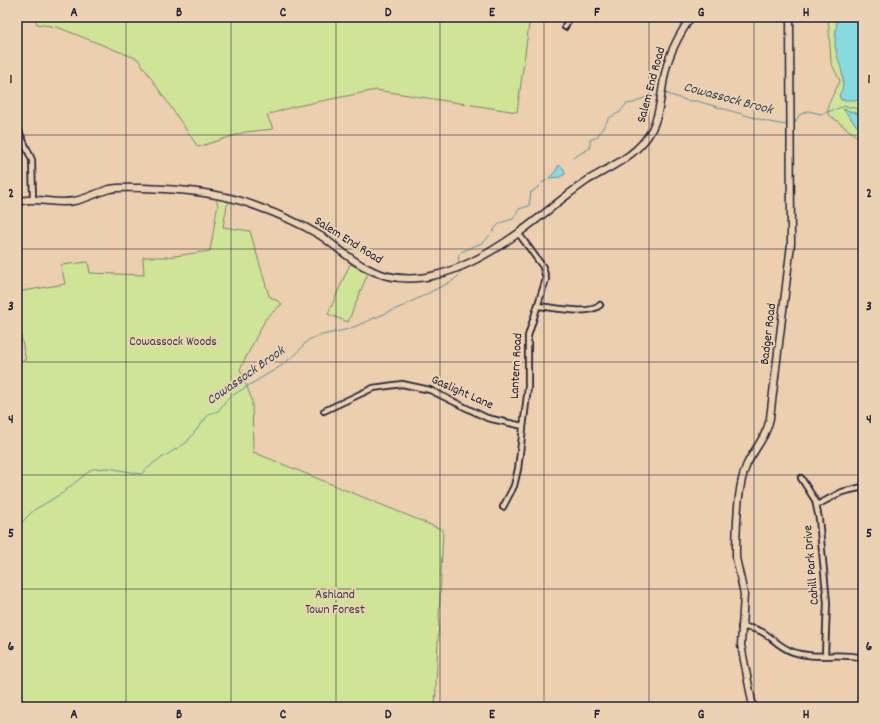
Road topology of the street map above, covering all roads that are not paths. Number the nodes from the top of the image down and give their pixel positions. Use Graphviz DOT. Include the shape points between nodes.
graph roads {
  1 [pos="569,17"];
  2 [pos="691,17"];
  3 [pos="790,17"];
  4 [pos="565,27"];
  5 [pos="17,127"];
  6 [pos="33,199"];
  7 [pos="17,202"];
  8 [pos="519,234"];
  9 [pos="538,306"];
  10 [pos="600,306"];
  11 [pos="324,411"];
  12 [pos="523,426"];
  13 [pos="801,478"];
  14 [pos="863,487"];
  15 [pos="817,505"];
  16 [pos="504,507"];
  17 [pos="741,627"];
  18 [pos="825,655"];
  19 [pos="863,658"];
  20 [pos="753,707"];
  1 -- 4 [label="street"];
  2 -- 8 [label="street, Salem End Road" via="670,54 656,116 645,140 620,161 577,188"];
  3 -- 17 [label="street, Badger Road" via="791,254 769,427 747,465 742,482 735,552 744,594"];
  5 -- 6 [label="street" via="32,160"];
  6 -- 7 [label="street, Salem End Road"];
  6 -- 8 [label="street, Salem End Road" via="72,202 110,189 136,188 182,190 237,200 271,211 306,227 364,267 396,277 419,278 444,272 489,253"];
  8 -- 9 [label="street, Lantern Road" via="546,275"];
  9 -- 10 [label="street" via="590,311"];
  9 -- 12 [label="street, Lantern Road" via="527,343 528,387"];
  11 -- 12 [label="street, Gaslight Lane" via="373,388 402,384 430,390 487,418"];
  12 -- 16 [label="street, Lantern Road" via="516,478"];
  13 -- 15 [label="street, Cahill Park Drive"];
  14 -- 15 [label="street" via="842,492"];
  15 -- 18 [label="street, Cahill Park Drive" via="827,603"];
  17 -- 18 [label="street" via="762,631 793,652"];
  17 -- 20 [label="street, Badger Road" via="741,645"];
  18 -- 19 [label="street" via="845,654"];
}
